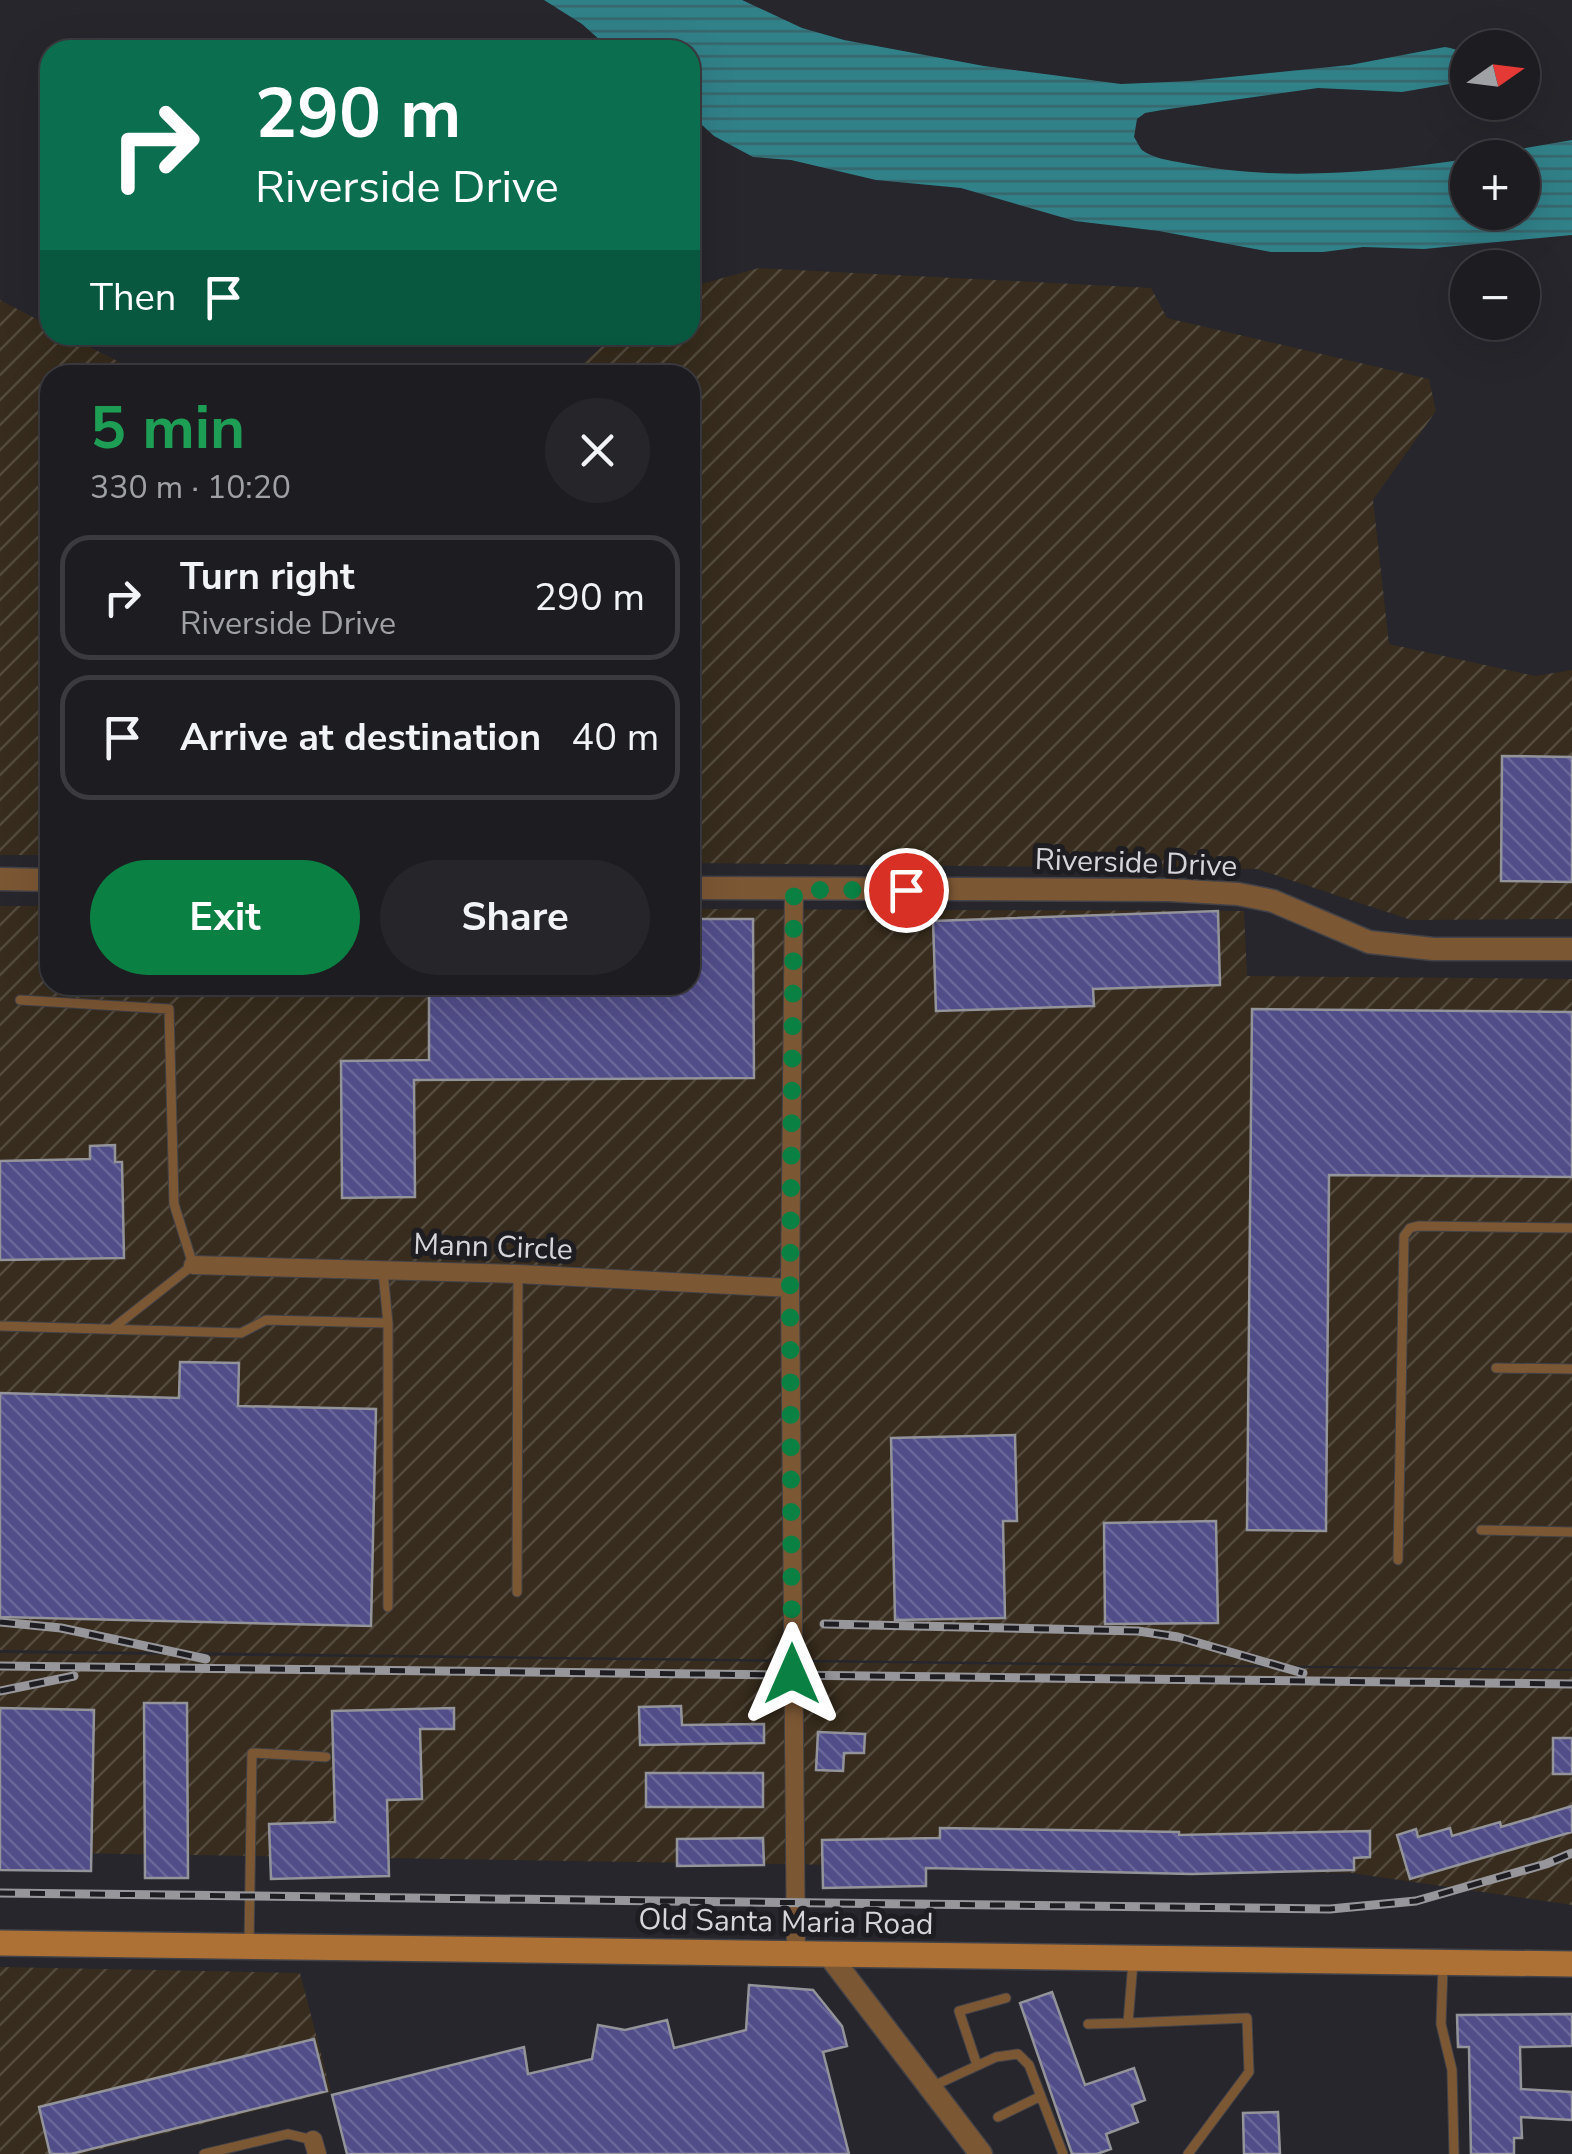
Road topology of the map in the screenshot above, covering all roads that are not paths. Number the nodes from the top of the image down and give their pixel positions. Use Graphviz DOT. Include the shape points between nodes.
graph roads {
  1 [pos="0,879"];
  2 [pos="40,880"];
  3 [pos="700,888"];
  4 [pos="794,890"];
  5 [pos="1572,950"];
  6 [pos="20,1000"];
  7 [pos="1572,1228"];
  8 [pos="193,1266"];
  9 [pos="383,1272"];
  10 [pos="518,1274"];
  11 [pos="790,1288"];
  12 [pos="388,1323"];
  13 [pos="0,1326"];
  14 [pos="112,1330"];
  15 [pos="1496,1368"];
  16 [pos="1572,1369"];
  17 [pos="1480,1530"];
  18 [pos="1572,1532"];
  19 [pos="1398,1560"];
  20 [pos="517,1592"];
  21 [pos="388,1607"];
  22 [pos="326,1758"];
  23 [pos="0,1943"];
  24 [pos="249,1947"];
  25 [pos="796,1955"];
  26 [pos="829,1956"];
  27 [pos="1133,1959"];
  28 [pos="1443,1963"];
  29 [pos="1572,1964"];
  30 [pos="1006,1998"];
  31 [pos="1128,2023"];
  32 [pos="1088,2024"];
  33 [pos="977,2065"];
  34 [pos="930,2087"];
  35 [pos="1041,2096"];
  36 [pos="998,2117"];
  37 [pos="315,2147"];
  38 [pos="204,2154"];
  39 [pos="982,2154"];
  40 [pos="1062,2154"];
  41 [pos="1188,2154"];
  42 [pos="1454,2154"];
  1 -- 2 [label="street"];
  3 -- 4 [label="street, Riverside Drive"];
  4 -- 5 [label="street, Riverside Drive" via="1238,894 1272,901 1369,942"];
  4 -- 11 [label="street"];
  6 -- 8 [label="lane" via="170,1009 174,1204"];
  7 -- 19 [label="lane" via="1418,1226 1404,1236"];
  8 -- 9 [label="street, Mann Circle"];
  8 -- 14 [label="lane"];
  9 -- 10 [label="street, Mann Circle"];
  9 -- 12 [label="lane"];
  10 -- 11 [label="street, Mann Circle"];
  10 -- 20 [label="lane"];
  11 -- 25 [label="street"];
  12 -- 14 [label="lane" via="266,1320 241,1334"];
  12 -- 21 [label="lane"];
  13 -- 14 [label="lane"];
  15 -- 16 [label="lane"];
  17 -- 18 [label="lane"];
  22 -- 24 [label="lane" via="252,1753"];
  23 -- 24 [label="main road, Old Santa Maria Road"];
  24 -- 25 [label="main road, Old Santa Maria Road"];
  25 -- 26 [label="main road, Old Santa Maria Road"];
  26 -- 27 [label="main road, Old Santa Maria Road"];
  26 -- 34 [label="street"];
  27 -- 28 [label="main road, Old Santa Maria Road"];
  27 -- 31 [label="lane"];
  28 -- 29 [label="main road, Old Santa Maria Road"];
  28 -- 42 [label="lane" via="1441,2024 1452,2070"];
  30 -- 33 [label="lane" via="959,2010"];
  31 -- 32 [label="lane"];
  31 -- 41 [label="lane" via="1247,2018 1249,2072"];
  33 -- 34 [label="lane"];
  33 -- 35 [label="lane" via="1018,2054 1030,2065"];
  34 -- 39 [label="street"];
  35 -- 36 [label="lane"];
  35 -- 40 [label="lane"];
  37 -- 38 [label="lane" via="288,2134"];
}
